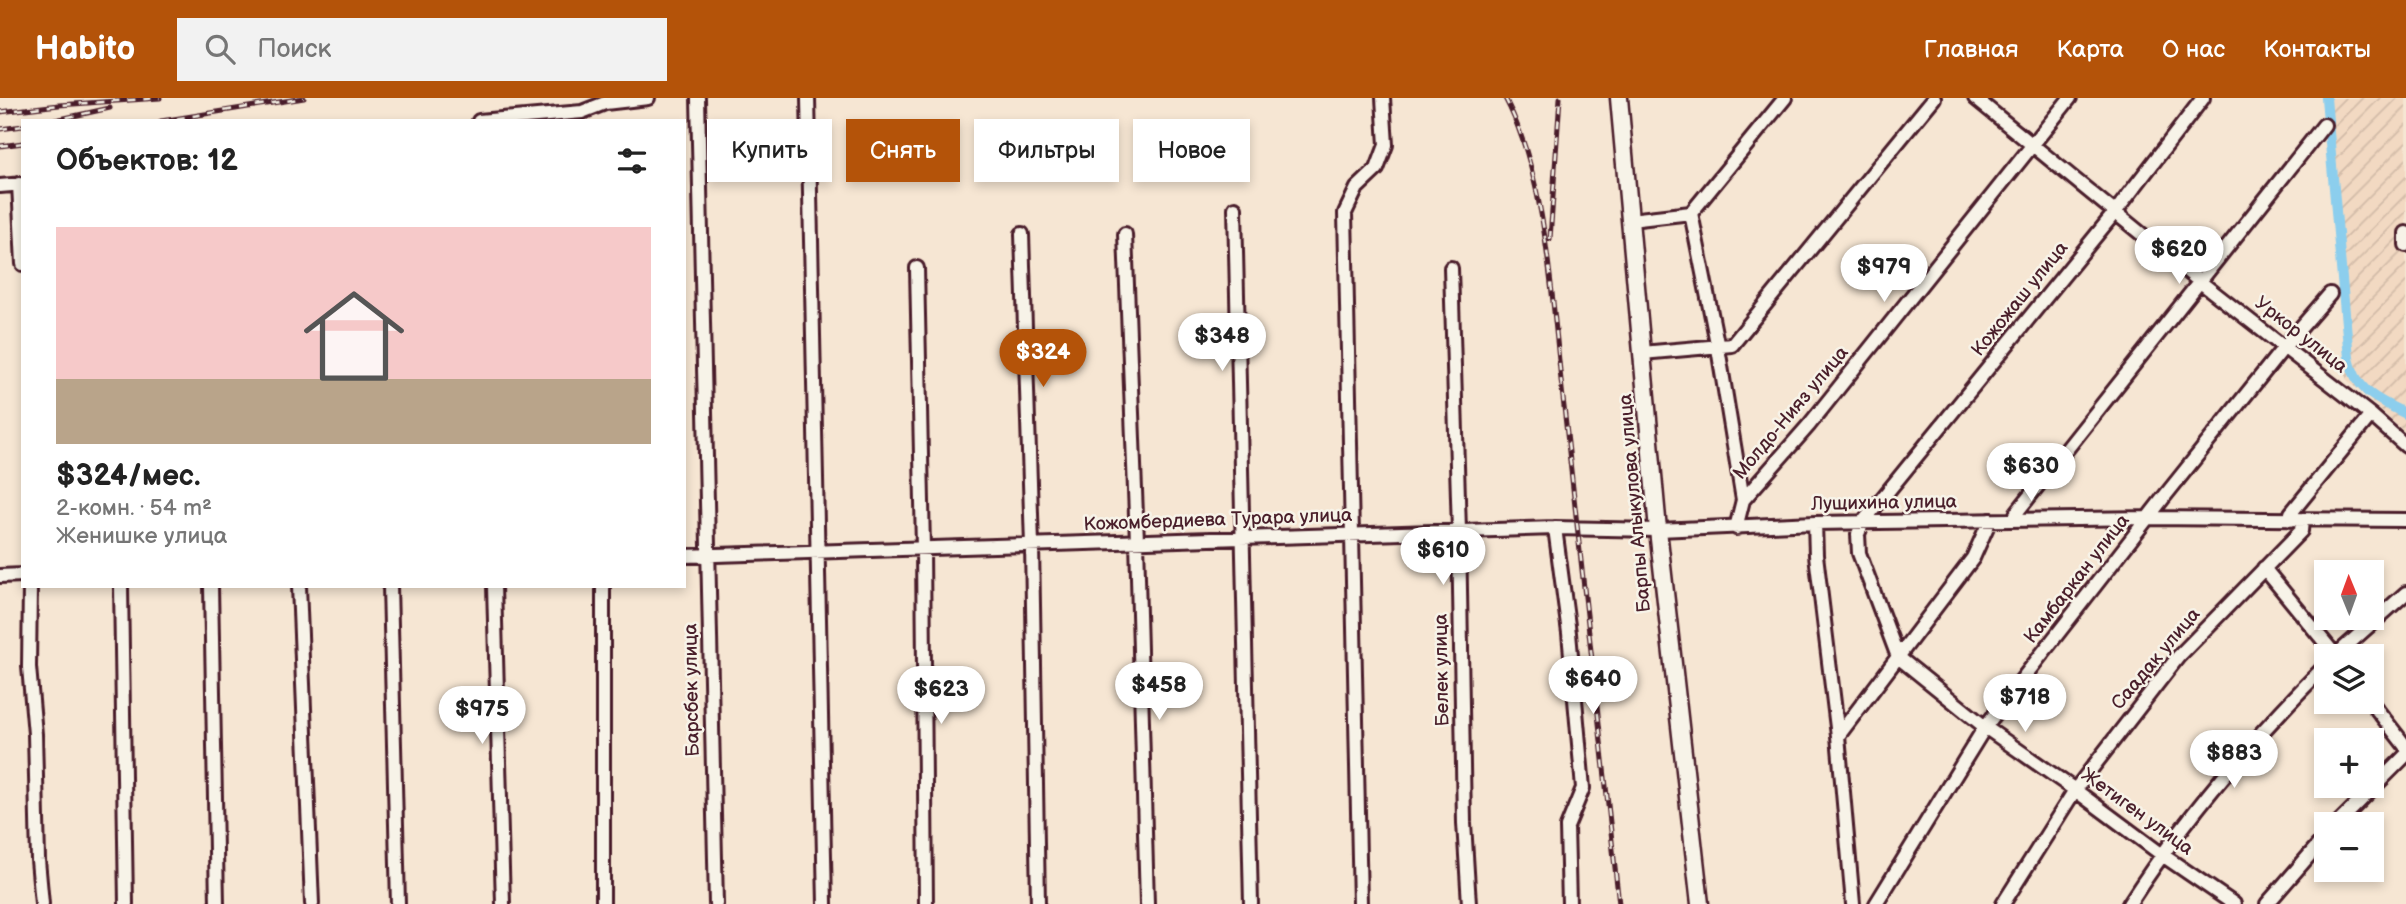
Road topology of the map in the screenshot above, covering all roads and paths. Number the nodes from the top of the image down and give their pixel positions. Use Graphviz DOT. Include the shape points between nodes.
graph roads {
  1 [pos="648,98"];
  2 [pos="698,98"];
  3 [pos="808,98"];
  4 [pos="1383,98"];
  5 [pos="1619,98"];
  6 [pos="1785,98"];
  7 [pos="1934,98"];
  8 [pos="1975,98"];
  9 [pos="2070,98"];
  10 [pos="2203,98"];
  11 [pos="592,114"];
  12 [pos="496,119"];
  13 [pos="2324,125"];
  14 [pos="2033,144"];
  15 [pos="21,184"];
  16 [pos="0,186"];
  17 [pos="1235,208"];
  18 [pos="2116,211"];
  19 [pos="1691,213"];
  20 [pos="1630,220"];
  21 [pos="2406,233"];
  22 [pos="1022,234"];
  23 [pos="1125,234"];
  24 [pos="2406,245"];
  25 [pos="917,268"];
  26 [pos="1451,268"];
  27 [pos="2199,281"];
  28 [pos="2330,293"];
  29 [pos="2285,346"];
  30 [pos="1718,348"];
  31 [pos="1643,353"];
  32 [pos="2371,415"];
  33 [pos="2406,446"];
  34 [pos="1743,500"];
  35 [pos="2148,519"];
  36 [pos="1990,520"];
  37 [pos="2014,520"];
  38 [pos="2296,520"];
  39 [pos="2406,520"];
  40 [pos="1863,522"];
  41 [pos="1815,523"];
  42 [pos="1555,528"];
  43 [pos="1736,528"];
  44 [pos="1658,530"];
  45 [pos="1459,531"];
  46 [pos="1354,535"];
  47 [pos="1242,538"];
  48 [pos="1137,541"];
  49 [pos="1032,545"];
  50 [pos="923,548"];
  51 [pos="817,551"];
  52 [pos="686,555"];
  53 [pos="708,555"];
  54 [pos="2264,568"];
  55 [pos="21,575"];
  56 [pos="0,576"];
  57 [pos="30,588"];
  58 [pos="121,588"];
  59 [pos="211,588"];
  60 [pos="299,588"];
  61 [pos="390,588"];
  62 [pos="494,588"];
  63 [pos="603,588"];
  64 [pos="2406,593"];
  65 [pos="2325,644"];
  66 [pos="2349,644"];
  67 [pos="1898,657"];
  68 [pos="2314,677"];
  69 [pos="2380,714"];
  70 [pos="1985,727"];
  71 [pos="1838,736"];
  72 [pos="2406,747"];
  73 [pos="2406,755"];
  74 [pos="2075,790"];
  75 [pos="2349,812"];
  76 [pos="2314,850"];
  77 [pos="2161,854"];
  78 [pos="42,904"];
  79 [pos="126,904"];
  80 [pos="216,904"];
  81 [pos="312,904"];
  82 [pos="398,904"];
  83 [pos="502,904"];
  84 [pos="603,904"];
  85 [pos="716,904"];
  86 [pos="824,904"];
  87 [pos="926,904"];
  88 [pos="1038,904"];
  89 [pos="1147,904"];
  90 [pos="1251,904"];
  91 [pos="1360,904"];
  92 [pos="1469,904"];
  93 [pos="1569,904"];
  94 [pos="1700,904"];
  95 [pos="1853,904"];
  96 [pos="1876,904"];
  97 [pos="2003,904"];
  98 [pos="2129,904"];
  99 [pos="2234,904"];
  100 [pos="2267,904"];
  1 -- 11 [label="street" via="605,103"];
  2 -- 53 [label="street, Барсбек улица"];
  3 -- 51 [label="street"];
  4 -- 46 [label="street" via="1386,145 1377,169 1357,188 1345,213"];
  5 -- 20 [label="main road, Барпы Алыкулова улица"];
  6 -- 19 [label="street"];
  7 -- 30 [label="street" via="1732,345"];
  8 -- 14 [label="street, Уркор улица"];
  9 -- 14 [label="street, Молдо-Нияз улица"];
  10 -- 18 [label="street, Кожожаш улица"];
  11 -- 12 [label="street"];
  13 -- 27 [label="street"];
  14 -- 18 [label="street, Уркор улица"];
  14 -- 34 [label="street, Молдо-Нияз улица" via="1809,425"];
  15 -- 16 [label="street"];
  17 -- 47 [label="street"];
  18 -- 27 [label="street, Уркор улица"];
  18 -- 40 [label="street, Кожожаш улица"];
  19 -- 20 [label="street"];
  19 -- 30 [label="street"];
  20 -- 31 [label="main road, Барпы Алыкулова улица"];
  21 -- 24 [label="street"];
  22 -- 49 [label="street"];
  23 -- 48 [label="street"];
  25 -- 50 [label="street"];
  26 -- 45 [label="street, Белек улица"];
  27 -- 29 [label="street, Уркор улица"];
  27 -- 37 [label="street"];
  28 -- 29 [label="street, Камбаркан улица"];
  29 -- 32 [label="street, Уркор улица"];
  29 -- 35 [label="street, Камбаркан улица"];
  30 -- 31 [label="street"];
  30 -- 34 [label="street"];
  31 -- 44 [label="main road, Барпы Алыкулова улица"];
  32 -- 33 [label="street, Уркор улица"];
  32 -- 38 [label="street, Саадак улица" via="2291,513"];
  34 -- 43 [label="street, Молдо-Нияз улица"];
  35 -- 37 [label="street, Лущихина улица"];
  35 -- 38 [label="street, Лущихина улица"];
  35 -- 70 [label="street, Камбаркан улица"];
  36 -- 37 [label="street, Лущихина улица"];
  36 -- 40 [label="street, Лущихина улица"];
  36 -- 67 [label="street" via="1973,558"];
  38 -- 39 [label="street, Лущихина улица"];
  38 -- 54 [label="street, Саадак улица" via="2301,531"];
  40 -- 41 [label="street, Лущихина улица"];
  40 -- 67 [label="street" via="1859,553"];
  41 -- 43 [label="street, Лущихина улица"];
  41 -- 71 [label="street"];
  42 -- 44 [label="street, Кожомбердиева Турара улица"];
  42 -- 45 [label="street, Кожомбердиева Турара улица"];
  42 -- 93 [label="street" via="1583,788 1567,827"];
  43 -- 44 [label="street, Лущихина улица"];
  44 -- 94 [label="main road, Барпы Алыкулова улица"];
  45 -- 46 [label="street, Кожомбердиева Турара улица"];
  45 -- 92 [label="street, Белек улица"];
  46 -- 47 [label="street, Кожомбердиева Турара улица"];
  46 -- 91 [label="street"];
  47 -- 48 [label="street, Кожомбердиева Турара улица"];
  47 -- 90 [label="street"];
  48 -- 49 [label="street, Кожомбердиева Турара улица"];
  48 -- 89 [label="street"];
  49 -- 50 [label="street, Кожомбердиева Турара улица"];
  49 -- 88 [label="street"];
  50 -- 51 [label="street, Кожомбердиева Турара улица"];
  50 -- 87 [label="street"];
  51 -- 53 [label="street, Кожомбердиева Турара улица"];
  51 -- 86 [label="street"];
  52 -- 53 [label="street, Кожомбердиева Турара улица"];
  53 -- 85 [label="street, Барсбек улица"];
  54 -- 65 [label="street"];
  54 -- 74 [label="street, Саадак улица" via="2178,657"];
  55 -- 56 [label="street"];
  57 -- 78 [label="street" via="29,667"];
  58 -- 79 [label="street"];
  59 -- 80 [label="street"];
  60 -- 81 [label="street"];
  61 -- 82 [label="street"];
  62 -- 83 [label="street"];
  63 -- 84 [label="street"];
  64 -- 66 [label="street"];
  67 -- 70 [label="street, Жетиген улица"];
  67 -- 71 [label="street"];
  68 -- 77 [label="street" via="2265,726"];
  69 -- 72 [label="street"];
  70 -- 74 [label="street, Жетиген улица"];
  70 -- 96 [label="street, Камбаркан улица"];
  71 -- 95 [label="street"];
  73 -- 75 [label="street"];
  74 -- 77 [label="street, Жетиген улица"];
  74 -- 97 [label="street, Саадак улица"];
  76 -- 100 [label="street"];
  77 -- 98 [label="street"];
  77 -- 99 [label="street, Жетиген улица"];
}
